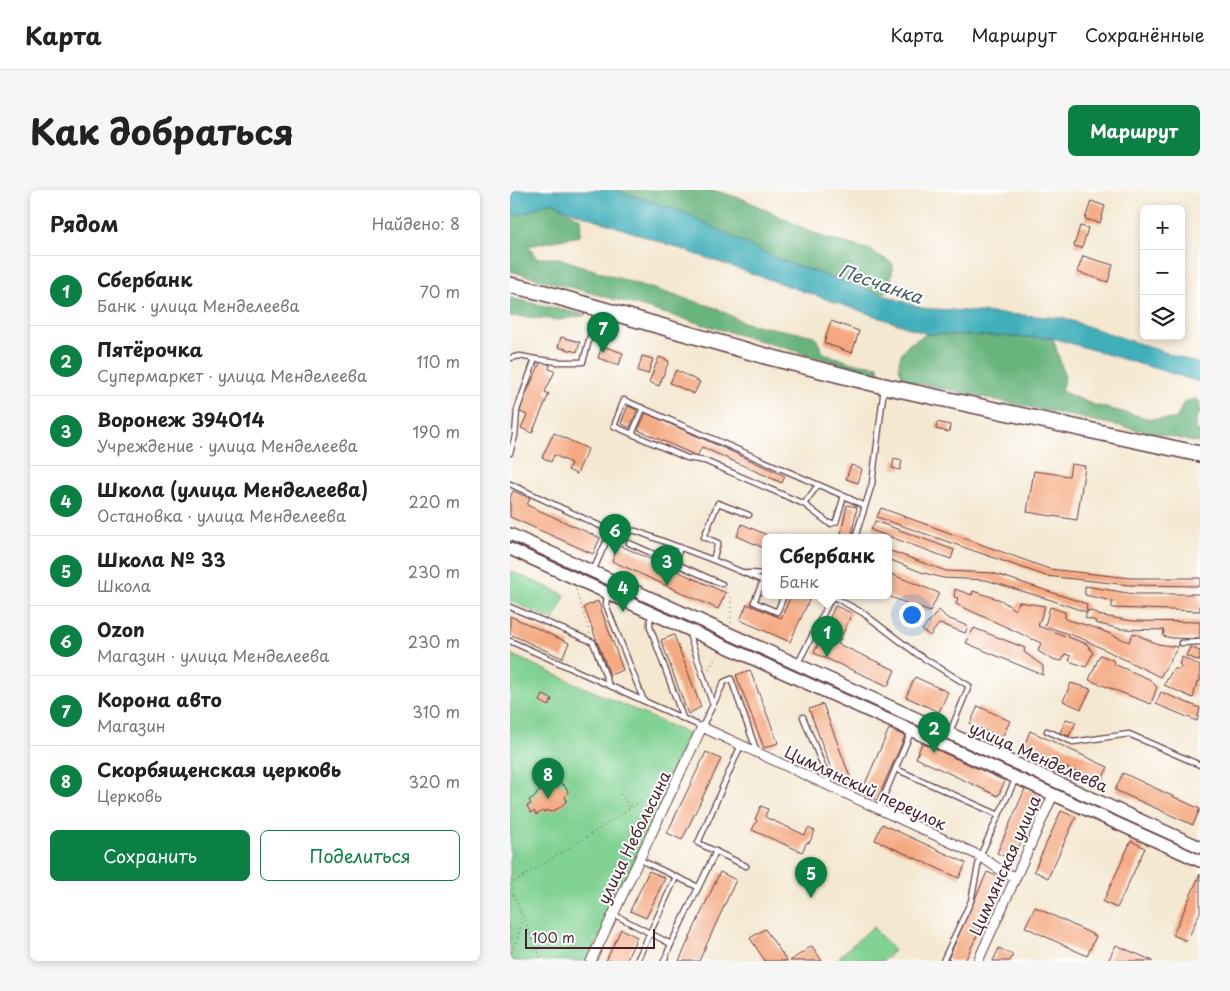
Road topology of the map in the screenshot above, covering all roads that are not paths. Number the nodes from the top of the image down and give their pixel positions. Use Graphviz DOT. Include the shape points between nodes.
graph roads {
  1 [pos="510,285"];
  2 [pos="598,308"];
  3 [pos="510,358"];
  4 [pos="535,359"];
  5 [pos="884,386"];
  6 [pos="643,408"];
  7 [pos="632,434"];
  8 [pos="512,435"];
  9 [pos="510,453"];
  10 [pos="1200,454"];
  11 [pos="510,484"];
  12 [pos="818,485"];
  13 [pos="844,496"];
  14 [pos="804,504"];
  15 [pos="865,506"];
  16 [pos="750,515"];
  17 [pos="611,531"];
  18 [pos="510,534"];
  19 [pos="856,534"];
  20 [pos="629,543"];
  21 [pos="680,548"];
  22 [pos="510,549"];
  23 [pos="713,560"];
  24 [pos="674,564"];
  25 [pos="592,572"];
  26 [pos="745,573"];
  27 [pos="762,574"];
  28 [pos="762,581"];
  29 [pos="722,584"];
  30 [pos="762,587"];
  31 [pos="607,593"];
  32 [pos="783,599"];
  33 [pos="830,599"];
  34 [pos="837,599"];
  35 [pos="510,606"];
  36 [pos="653,614"];
  37 [pos="692,631"];
  38 [pos="510,641"];
  39 [pos="1200,642"];
  40 [pos="1181,643"];
  41 [pos="797,664"];
  42 [pos="609,686"];
  43 [pos="644,701"];
  44 [pos="713,705"];
  45 [pos="803,717"];
  46 [pos="683,718"];
  47 [pos="702,727"];
  48 [pos="912,731"];
  49 [pos="1047,731"];
  50 [pos="949,733"];
  51 [pos="741,745"];
  52 [pos="758,753"];
  53 [pos="1200,765"];
  54 [pos="896,769"];
  55 [pos="1016,778"];
  56 [pos="1058,782"];
  57 [pos="831,788"];
  58 [pos="1053,795"];
  59 [pos="878,810"];
  60 [pos="999,815"];
  61 [pos="1200,846"];
  62 [pos="716,851"];
  63 [pos="980,856"];
  64 [pos="638,859"];
  65 [pos="1200,861"];
  66 [pos="746,866"];
  67 [pos="676,876"];
  68 [pos="1015,877"];
  69 [pos="698,887"];
  70 [pos="613,914"];
  71 [pos="650,933"];
  72 [pos="671,944"];
  73 [pos="591,961"];
  74 [pos="636,961"];
  75 [pos="664,961"];
  76 [pos="943,961"];
  77 [pos="978,961"];
  1 -- 2 [label="highway"];
  2 -- 4 [label="lane" via="583,362"];
  2 -- 5 [label="highway"];
  3 -- 4 [label="lane"];
  4 -- 8 [label="lane"];
  5 -- 10 [label="highway"];
  5 -- 15 [label="lane" via="872,484"];
  6 -- 7 [label="lane"];
  6 -- 7 [label="lane" via="624,400 614,426"];
  6 -- 12 [label="lane"];
  7 -- 14 [label="lane" via="688,458 706,461"];
  8 -- 9 [label="lane"];
  11 -- 17 [label="lane"];
  12 -- 13 [label="lane"];
  12 -- 14 [label="lane"];
  13 -- 14 [label="lane" via="836,522 830,524"];
  13 -- 15 [label="lane"];
  15 -- 19 [label="lane"];
  16 -- 23 [label="lane" via="718,503 704,537 718,543"];
  17 -- 21 [label="lane" via="636,531"];
  17 -- 25 [label="lane"];
  18 -- 25 [label="street, улица Менделеева"];
  20 -- 24 [label="lane"];
  21 -- 23 [label="lane"];
  21 -- 24 [label="lane"];
  22 -- 31 [label="street, улица Менделеева"];
  23 -- 26 [label="lane"];
  24 -- 29 [label="lane"];
  25 -- 41 [label="street, улица Менделеева"];
  26 -- 27 [label="lane"];
  26 -- 28 [label="lane"];
  30 -- 32 [label="lane" via="754,602 777,612"];
  31 -- 36 [label="street, улица Менделеева"];
  31 -- 43 [label="lane" via="606,605"];
  33 -- 41 [label="lane"];
  34 -- 50 [label="lane" via="863,612 917,654 969,686"];
  35 -- 42 [label="lane" via="593,642"];
  36 -- 37 [label="street, улица Менделеева"];
  36 -- 46 [label="lane" via="650,627"];
  37 -- 44 [label="lane" via="690,638"];
  37 -- 48 [label="street, улица Менделеева"];
  38 -- 42 [label="lane"];
  39 -- 40 [label="lane"];
  41 -- 50 [label="street, улица Менделеева"];
  42 -- 43 [label="lane"];
  43 -- 46 [label="lane"];
  44 -- 47 [label="lane"];
  44 -- 52 [label="lane" via="724,682 732,679"];
  45 -- 57 [label="lane"];
  46 -- 47 [label="lane"];
  47 -- 51 [label="street, Цимлянский переулок"];
  47 -- 64 [label="street, улица Небольсина"];
  48 -- 54 [label="lane"];
  48 -- 55 [label="street, улица Менделеева"];
  49 -- 53 [label="lane" via="1073,742 1129,734"];
  50 -- 56 [label="street, улица Менделеева"];
  51 -- 52 [label="street, Цимлянский переулок"];
  51 -- 62 [label="lane" via="698,842"];
  52 -- 57 [label="street, Цимлянский переулок"];
  54 -- 59 [label="lane"];
  54 -- 60 [label="lane"];
  55 -- 58 [label="street, улица Менделеева"];
  55 -- 60 [label="lane"];
  56 -- 58 [label="street, Цимлянская улица"];
  56 -- 61 [label="street, улица Менделеева"];
  57 -- 59 [label="street, Цимлянский переулок"];
  58 -- 65 [label="street, улица Менделеева"];
  58 -- 68 [label="street, Цимлянская улица"];
  59 -- 63 [label="street, Цимлянский переулок"];
  60 -- 63 [label="lane"];
  62 -- 66 [label="lane"];
  62 -- 69 [label="lane"];
  63 -- 68 [label="street, Цимлянский переулок"];
  63 -- 76 [label="lane" via="972,901"];
  64 -- 67 [label="lane"];
  64 -- 70 [label="street, улица Небольсина"];
  67 -- 69 [label="lane"];
  67 -- 71 [label="lane"];
  68 -- 77 [label="street, Цимлянская улица"];
  69 -- 72 [label="lane"];
  70 -- 71 [label="lane"];
  70 -- 73 [label="street, улица Небольсина"];
  71 -- 72 [label="lane"];
  71 -- 74 [label="lane"];
  72 -- 75 [label="lane"];
}
